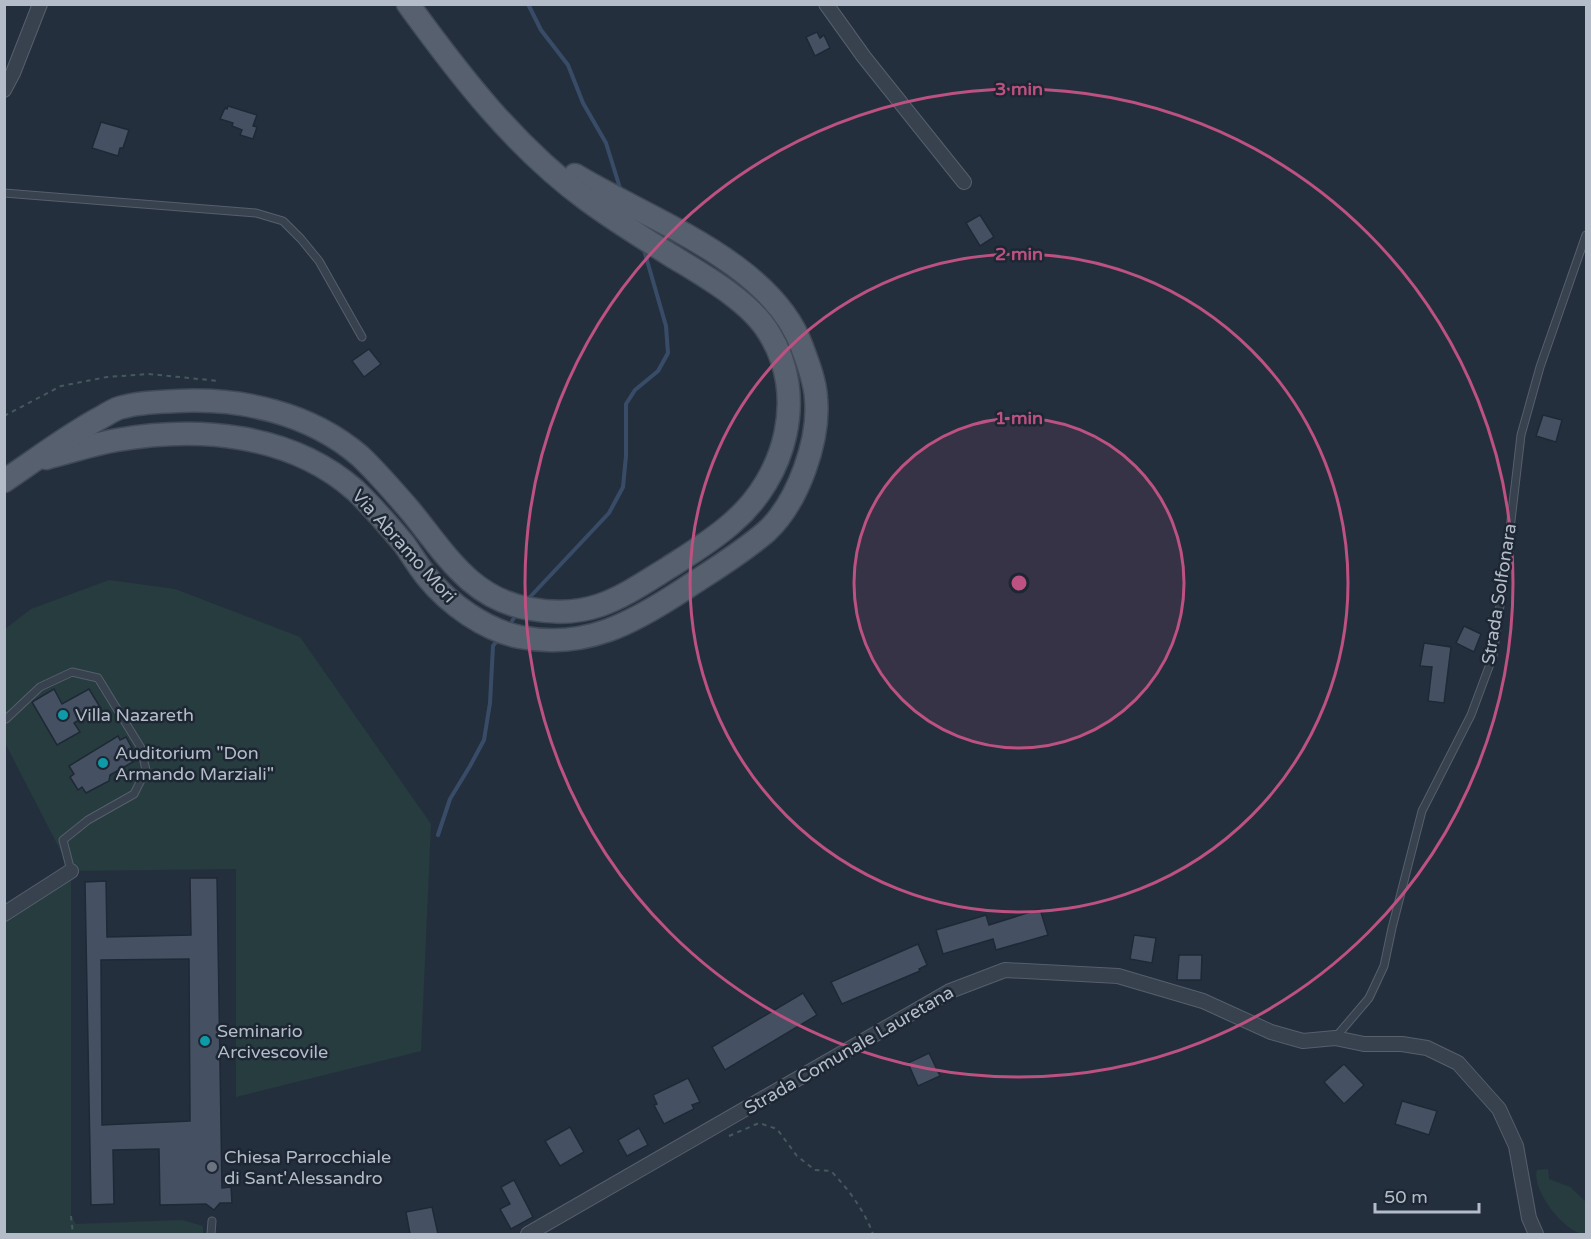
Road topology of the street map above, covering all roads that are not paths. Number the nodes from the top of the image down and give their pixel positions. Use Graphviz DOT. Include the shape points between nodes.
graph roads {
  1 [pos="40,4"];
  2 [pos="408,4"];
  3 [pos="826,4"];
  4 [pos="4,90"];
  5 [pos="515,138"];
  6 [pos="964,182"];
  7 [pos="4,193"];
  8 [pos="1587,235"];
  9 [pos="362,337"];
  10 [pos="33,461"];
  11 [pos="4,481"];
  12 [pos="6,719"];
  13 [pos="71,871"];
  14 [pos="4,914"];
  15 [pos="1335,1038"];
  16 [pos="212,1221"];
  17 [pos="211,1234"];
  18 [pos="528,1234"];
  19 [pos="1536,1234"];
  1 -- 4 [label="street"];
  2 -- 5 [label="main road, Via Abramo Mori" via="460,75"];
  3 -- 6 [label="street"];
  5 -- 10 [label="main road, Via Abramo Mori" via="586,198 744,305 768,331 783,363 789,393 789,426 776,464 759,494 734,522 681,560 606,605 579,612 526,609 501,600 468,580 360,457 331,435 260,407 208,399 122,407 81,428"];
  5 -- 10 [label="main road, Via Abramo Mori" via="747,274 777,303 798,335 810,369 816,398 816,433 806,468 790,499 770,528 656,608 600,634 570,639 542,640 492,628 459,607 428,579 404,545 354,490 325,468 254,440 202,433 154,435 114,440"];
  7 -- 9 [label="lane" via="256,213 283,221 319,261"];
  8 -- 15 [label="lane, Strada Solfonara" via="1540,367 1521,435 1493,656 1471,715 1422,811 1384,966 1369,998"];
  10 -- 11 [label="main road, Via Abramo Mori"];
  12 -- 13 [label="lane" via="40,687 72,672 98,678 141,748 146,770 134,794 88,820 63,840"];
  13 -- 14 [label="street"];
  15 -- 18 [label="street, Strada Comunale Lauretana" via="1303,1041 1271,1032 1203,1001 1118,976 1005,970 950,991"];
  15 -- 19 [label="street, Strada Comunale Lauretana" via="1427,1048 1458,1063 1499,1109 1516,1146 1529,1218"];
  16 -- 17 [label="lane"];
}
